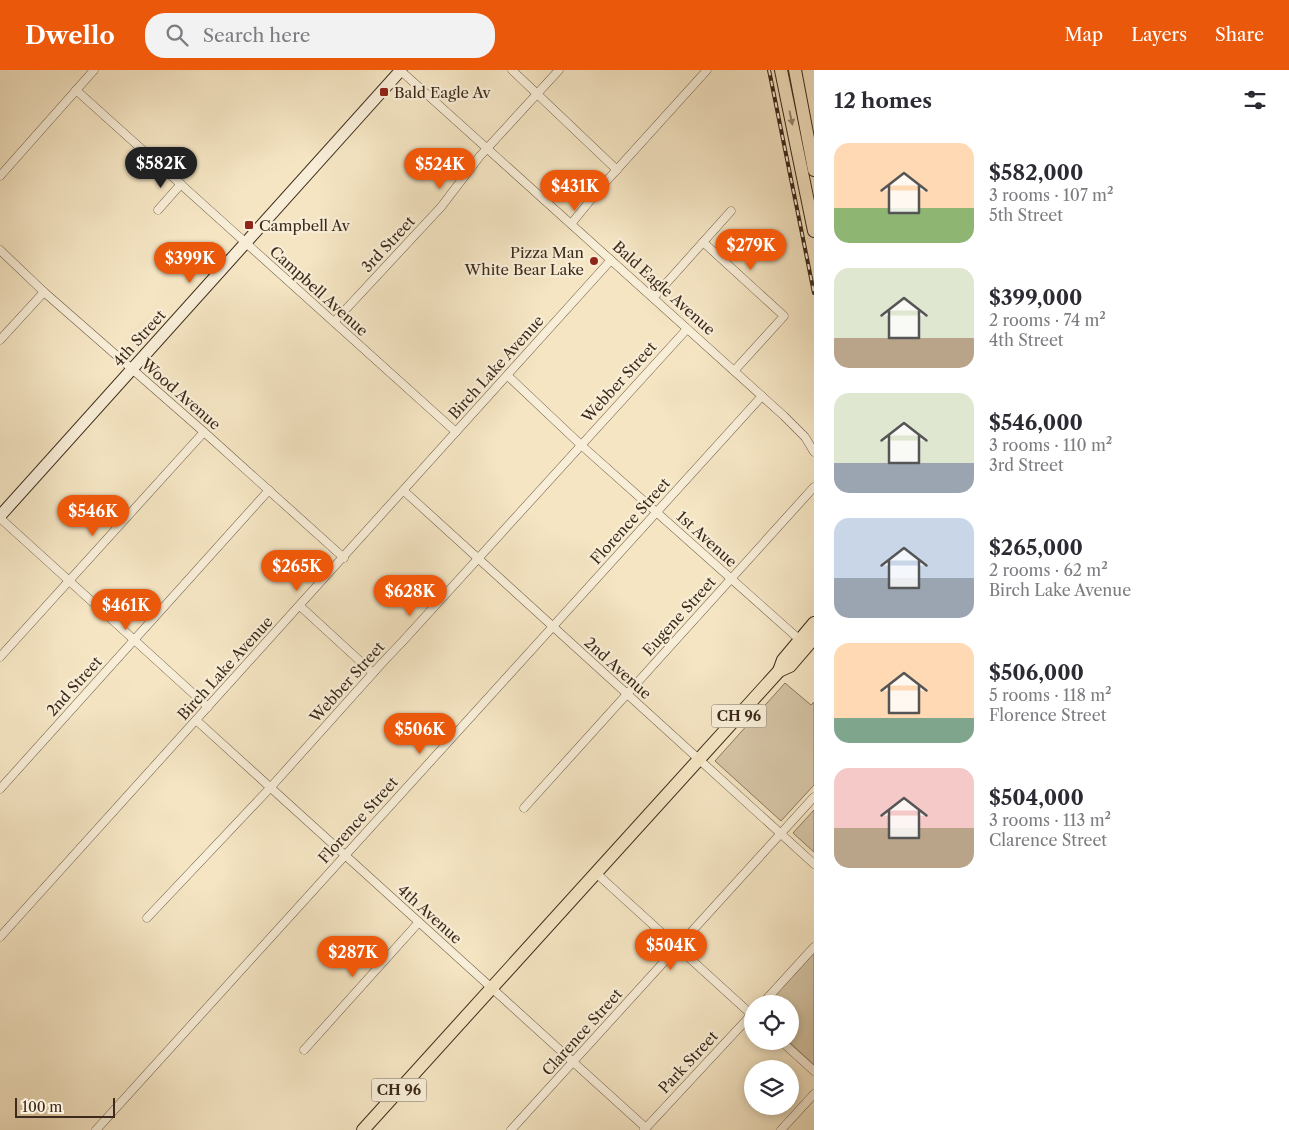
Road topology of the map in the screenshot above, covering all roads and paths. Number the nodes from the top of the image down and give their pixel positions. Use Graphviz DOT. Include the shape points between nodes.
graph roads {
  1 [pos="94,70"];
  2 [pos="400,70"];
  3 [pos="512,70"];
  4 [pos="559,70"];
  5 [pos="707,70"];
  6 [pos="781,70"];
  7 [pos="795,70"];
  8 [pos="76,90"];
  9 [pos="538,94"];
  10 [pos="488,150"];
  11 [pos="617,170"];
  12 [pos="814,170"];
  13 [pos="0,176"];
  14 [pos="181,184"];
  15 [pos="158,210"];
  16 [pos="731,212"];
  17 [pos="571,224"];
  18 [pos="814,230"];
  19 [pos="703,242"];
  20 [pos="245,243"];
  21 [pos="0,250"];
  22 [pos="611,260"];
  23 [pos="44,292"];
  24 [pos="653,298"];
  25 [pos="334,322"];
  26 [pos="687,328"];
  27 [pos="0,340"];
  28 [pos="131,369"];
  29 [pos="734,371"];
  30 [pos="508,376"];
  31 [pos="762,396"];
  32 [pos="204,432"];
  33 [pos="456,432"];
  34 [pos="581,445"];
  35 [pos="814,452"];
  36 [pos="814,487"];
  37 [pos="269,490"];
  38 [pos="404,491"];
  39 [pos="657,512"];
  40 [pos="0,517"];
  41 [pos="344,558"];
  42 [pos="478,559"];
  43 [pos="731,579"];
  44 [pos="69,580"];
  45 [pos="300,606"];
  46 [pos="814,623"];
  47 [pos="553,626"];
  48 [pos="814,638"];
  49 [pos="133,640"];
  50 [pos="800,640"];
  51 [pos="0,657"];
  52 [pos="779,671"];
  53 [pos="373,672"];
  54 [pos="626,694"];
  55 [pos="208,707"];
  56 [pos="196,720"];
  57 [pos="699,760"];
  58 [pos="270,788"];
  59 [pos="0,789"];
  60 [pos="814,797"];
  61 [pos="524,808"];
  62 [pos="781,834"];
  63 [pos="345,855"];
  64 [pos="814,864"];
  65 [pos="596,873"];
  66 [pos="147,918"];
  67 [pos="419,922"];
  68 [pos="0,938"];
  69 [pos="678,947"];
  70 [pos="814,947"];
  71 [pos="491,988"];
  72 [pos="770,995"];
  73 [pos="744,1007"];
  74 [pos="744,1023"];
  75 [pos="304,1050"];
  76 [pos="791,1050"];
  77 [pos="573,1063"];
  78 [pos="814,1071"];
  79 [pos="814,1094"];
  80 [pos="645,1129"];
  81 [pos="96,1130"];
  82 [pos="363,1130"];
  83 [pos="511,1130"];
  84 [pos="781,1130"];
  1 -- 8 [label="street"];
  2 -- 10 [label="street, Bald Eagle Avenue"];
  2 -- 20 [label="street, 4th Street"];
  3 -- 9 [label="street"];
  4 -- 9 [label="street, 3rd Street"];
  5 -- 11 [label="street"];
  6 -- 18 [label="main road, one-way"];
  7 -- 12 [label="main road"];
  8 -- 13 [label="street"];
  8 -- 14 [label="street, Campbell Avenue"];
  9 -- 10 [label="street, 3rd Street"];
  9 -- 11 [label="street"];
  10 -- 17 [label="street, Bald Eagle Avenue"];
  10 -- 25 [label="street, 3rd Street" via="441,207"];
  11 -- 17 [label="street"];
  14 -- 15 [label="street"];
  14 -- 20 [label="street, Campbell Avenue"];
  16 -- 19 [label="street"];
  17 -- 22 [label="street, Bald Eagle Avenue"];
  19 -- 24 [label="street"];
  19 -- 29 [label="street" via="784,316"];
  20 -- 25 [label="street, Campbell Avenue"];
  20 -- 28 [label="street, 4th Street"];
  21 -- 23 [label="street, Wood Avenue"];
  22 -- 24 [label="street, Bald Eagle Avenue"];
  22 -- 30 [label="street, Birch Lake Avenue"];
  23 -- 27 [label="street"];
  23 -- 28 [label="street, Wood Avenue"];
  24 -- 26 [label="street, Bald Eagle Avenue"];
  25 -- 33 [label="street, Campbell Avenue"];
  26 -- 29 [label="street, Bald Eagle Avenue"];
  26 -- 34 [label="street, Webber Street"];
  28 -- 32 [label="street, Wood Avenue"];
  28 -- 40 [label="street, 4th Street"];
  29 -- 31 [label="street, Bald Eagle Avenue"];
  30 -- 33 [label="street, Birch Lake Avenue"];
  30 -- 34 [label="street, 1st Avenue"];
  31 -- 35 [label="street, Bald Eagle Avenue" via="804,437"];
  31 -- 39 [label="street, Florence Street"];
  32 -- 37 [label="street, Wood Avenue"];
  32 -- 44 [label="street"];
  33 -- 38 [label="street, Birch Lake Avenue"];
  34 -- 39 [label="street, 1st Avenue"];
  34 -- 42 [label="street, Webber Street"];
  36 -- 43 [label="street, Eugene Street"];
  37 -- 41 [label="street, Wood Avenue"];
  37 -- 49 [label="street, 2nd Street"];
  38 -- 41 [label="street, Birch Lake Avenue"];
  38 -- 42 [label="street, 2nd Avenue"];
  39 -- 43 [label="street, 1st Avenue"];
  39 -- 47 [label="street, Florence Street"];
  40 -- 44 [label="street"];
  41 -- 45 [label="street, Birch Lake Avenue"];
  42 -- 47 [label="street, 2nd Avenue"];
  42 -- 53 [label="street, Webber Street"];
  43 -- 50 [label="street, 1st Avenue"];
  43 -- 54 [label="street, Eugene Street"];
  44 -- 49 [label="street"];
  44 -- 51 [label="street"];
  45 -- 53 [label="street"];
  45 -- 55 [label="street, Birch Lake Avenue"];
  46 -- 50 [label="main road, CH 96"];
  47 -- 54 [label="street, 2nd Avenue"];
  47 -- 63 [label="street, Florence Street"];
  48 -- 52 [label="main road, CH 96" via="790,666"];
  49 -- 55 [label="street"];
  49 -- 59 [label="street, 2nd Street"];
  50 -- 52 [label="main road, CH 96" via="783,660"];
  52 -- 57 [label="main road, CH 96"];
  53 -- 58 [label="street, Webber Street"];
  54 -- 57 [label="street, 2nd Avenue"];
  54 -- 61 [label="street, Eugene Street"];
  55 -- 56 [label="street, Birch Lake Avenue"];
  56 -- 58 [label="street, 4th Avenue"];
  56 -- 68 [label="street, Birch Lake Avenue"];
  57 -- 62 [label="street, 2nd Avenue"];
  57 -- 65 [label="main road, CH 96"];
  58 -- 63 [label="street, 4th Avenue"];
  58 -- 66 [label="street, Webber Street"];
  60 -- 62 [label="street, Clarence Street"];
  62 -- 64 [label="street, 2nd Avenue"];
  62 -- 69 [label="street, Clarence Street"];
  63 -- 67 [label="street, 4th Avenue"];
  63 -- 81 [label="street, Florence Street"];
  65 -- 69 [label="street"];
  65 -- 71 [label="main road, CH 96"];
  67 -- 71 [label="street, 4th Avenue"];
  67 -- 75 [label="street"];
  69 -- 73 [label="street"];
  69 -- 77 [label="street, Clarence Street"];
  70 -- 72 [label="street"];
  71 -- 77 [label="street, 4th Avenue"];
  71 -- 82 [label="main road, CH 96"];
  74 -- 80 [label="street, Park Street"];
  76 -- 78 [label="street"];
  77 -- 80 [label="street, 4th Avenue"];
  77 -- 83 [label="street, Clarence Street"];
  79 -- 84 [label="street"];
}
